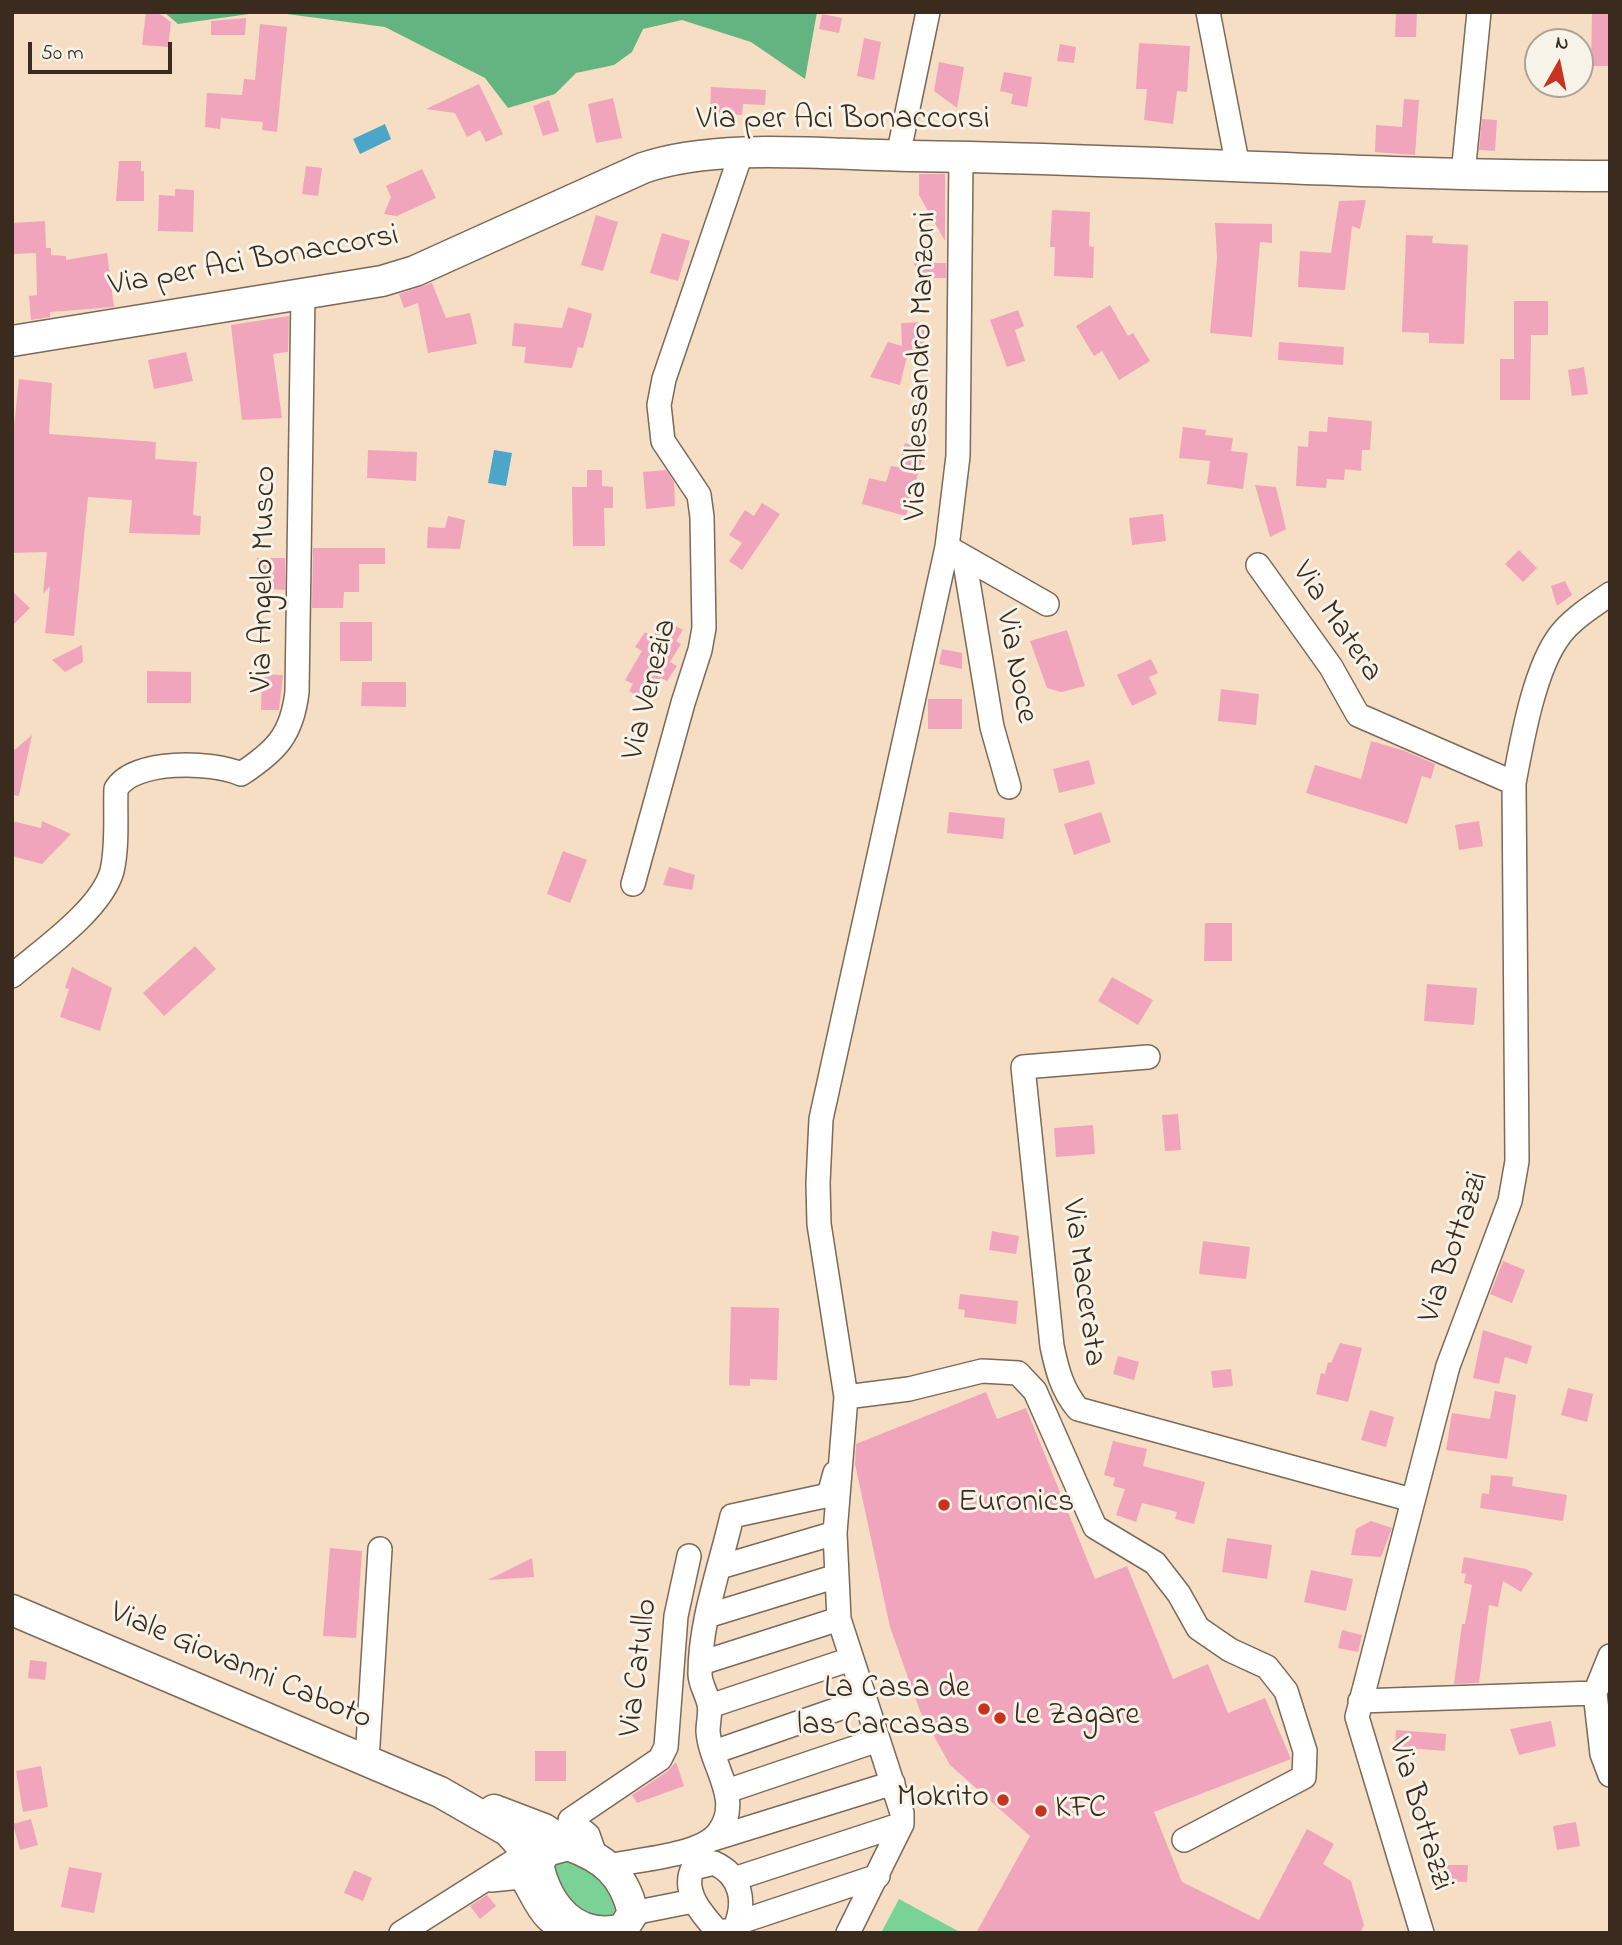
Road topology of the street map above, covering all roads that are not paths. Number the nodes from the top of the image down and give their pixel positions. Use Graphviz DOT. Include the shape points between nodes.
graph roads {
  1 [pos="928,12"];
  2 [pos="1209,12"];
  3 [pos="1479,12"];
  4 [pos="741,153"];
  5 [pos="898,156"];
  6 [pos="961,156"];
  7 [pos="1610,164"];
  8 [pos="1238,167"];
  9 [pos="1463,174"];
  10 [pos="1570,176"];
  11 [pos="1610,176"];
  12 [pos="303,294"];
  13 [pos="12,341"];
  14 [pos="955,552"];
  15 [pos="1258,565"];
  16 [pos="1610,594"];
  17 [pos="1047,604"];
  18 [pos="1514,783"];
  19 [pos="1009,787"];
  20 [pos="633,884"];
  21 [pos="12,976"];
  22 [pos="1148,1057"];
  23 [pos="846,1397"];
  24 [pos="1412,1500"];
  25 [pos="835,1533"];
  26 [pos="380,1549"];
  27 [pos="689,1556"];
  28 [pos="720,1567"];
  29 [pos="836,1576"];
  30 [pos="12,1610"];
  31 [pos="707,1616"];
  32 [pos="839,1619"];
  33 [pos="851,1659"];
  34 [pos="701,1663"];
  35 [pos="1609,1663"];
  36 [pos="1595,1693"];
  37 [pos="864,1700"];
  38 [pos="1360,1701"];
  39 [pos="710,1706"];
  40 [pos="878,1740"];
  41 [pos="715,1752"];
  42 [pos="367,1760"];
  43 [pos="1610,1775"];
  44 [pos="893,1783"];
  45 [pos="727,1791"];
  46 [pos="440,1793"];
  47 [pos="902,1825"];
  48 [pos="713,1839"];
  49 [pos="1184,1840"];
  50 [pos="530,1854"];
  51 [pos="590,1855"];
  52 [pos="673,1855"];
  53 [pos="699,1864"];
  54 [pos="878,1876"];
  55 [pos="737,1878"];
  56 [pos="481,1881"];
  57 [pos="693,1901"];
  58 [pos="635,1920"];
  59 [pos="732,1928"];
  60 [pos="595,1931"];
  61 [pos="401,1933"];
  62 [pos="768,1933"];
  63 [pos="847,1933"];
  64 [pos="1422,1933"];
  1 -- 5 [label="street"];
  2 -- 8 [label="street"];
  3 -- 9 [label="street"];
  4 -- 5 [label="main road, Via per Aci Bonaccorsi"];
  4 -- 12 [label="main road, Via per Aci Bonaccorsi" via="673,158 415,271"];
  4 -- 20 [label="street, Via Venezia" via="659,405 663,441 699,495 704,628"];
  5 -- 6 [label="main road, Via per Aci Bonaccorsi"];
  6 -- 8 [label="main road, Via per Aci Bonaccorsi"];
  6 -- 14 [label="street, Via Alessandro Manzoni"];
  7 -- 10 [label="main road"];
  8 -- 9 [label="main road, Via per Aci Bonaccorsi"];
  9 -- 10 [label="main road, Via per Aci Bonaccorsi"];
  10 -- 11 [label="main road, Via per Aci Bonaccorsi"];
  12 -- 13 [label="main road, Via per Aci Bonaccorsi"];
  12 -- 21 [label="street, Via Angelo Musco" via="297,692 286,735 270,756 241,774 198,763 133,773 121,781 116,789 114,859 103,890 91,907"];
  14 -- 17 [label="street, Via Alessandro Manzoni"];
  14 -- 19 [label="street, Via Noce"];
  14 -- 23 [label="street" via="821,1119 819,1224"];
  15 -- 18 [label="street, Via Matera" via="1331,667 1358,715"];
  16 -- 18 [label="street, Via Bottazzi" via="1575,619 1549,653 1524,730"];
  18 -- 24 [label="street, Via Bottazzi" via="1517,1161 1510,1200 1448,1366"];
  22 -- 24 [label="street, Via Macerata" via="1023,1068 1052,1346 1069,1398 1078,1409"];
  23 -- 25 [label="street"];
  23 -- 28 [label="street" via="829,1495 732,1516"];
  23 -- 49 [label="street" via="909,1390 982,1371 1018,1373 1035,1391 1095,1527 1155,1563 1198,1628 1266,1667 1286,1690 1305,1751 1304,1777"];
  24 -- 38 [label="street, Via Bottazzi"];
  25 -- 28 [label="street"];
  25 -- 29 [label="street"];
  26 -- 42 [label="street"];
  27 -- 51 [label="street, Via Catullo" via="676,1616 666,1747 660,1759 570,1820 588,1835"];
  28 -- 31 [label="street"];
  29 -- 31 [label="street"];
  29 -- 32 [label="street"];
  30 -- 42 [label="main road, Viale Giovanni Caboto"];
  31 -- 34 [label="street"];
  32 -- 33 [label="street"];
  32 -- 34 [label="street"];
  33 -- 37 [label="street"];
  33 -- 39 [label="street"];
  34 -- 39 [label="street" via="700,1677"];
  35 -- 36 [label="street"];
  36 -- 38 [label="street"];
  36 -- 43 [label="street" via="1602,1754"];
  37 -- 40 [label="street"];
  37 -- 41 [label="street"];
  38 -- 64 [label="street, Via Bottazzi" via="1360,1734"];
  39 -- 41 [label="street" via="708,1733"];
  40 -- 44 [label="street"];
  40 -- 45 [label="street"];
  41 -- 45 [label="street"];
  42 -- 46 [label="main road, Viale Giovanni Caboto"];
  44 -- 47 [label="street"];
  44 -- 48 [label="street"];
  45 -- 48 [label="street" via="727,1816"];
  46 -- 50 [label="main road" via="508,1830"];
  46 -- 51 [label="main road" via="523,1820"];
  47 -- 54 [label="street"];
  47 -- 55 [label="street"];
  48 -- 52 [label="street"];
  50 -- 51 [label="main road"];
  50 -- 56 [label="street"];
  50 -- 60 [label="main road" via="552,1904 577,1924"];
  51 -- 52 [label="street"];
  51 -- 58 [label="main road" via="628,1890"];
  52 -- 53 [label="street"];
  53 -- 55 [label="street" via="714,1863"];
  53 -- 57 [label="street" via="691,1872"];
  54 -- 59 [label="street"];
  54 -- 63 [label="street"];
  55 -- 59 [label="street" via="740,1896"];
  56 -- 60 [label="street" via="521,1877 529,1897 556,1926"];
  56 -- 61 [label="street"];
  57 -- 58 [label="street"];
  57 -- 59 [label="street"];
  58 -- 60 [label="main road" via="623,1929"];
  59 -- 62 [label="street" via="762,1926"];
}
